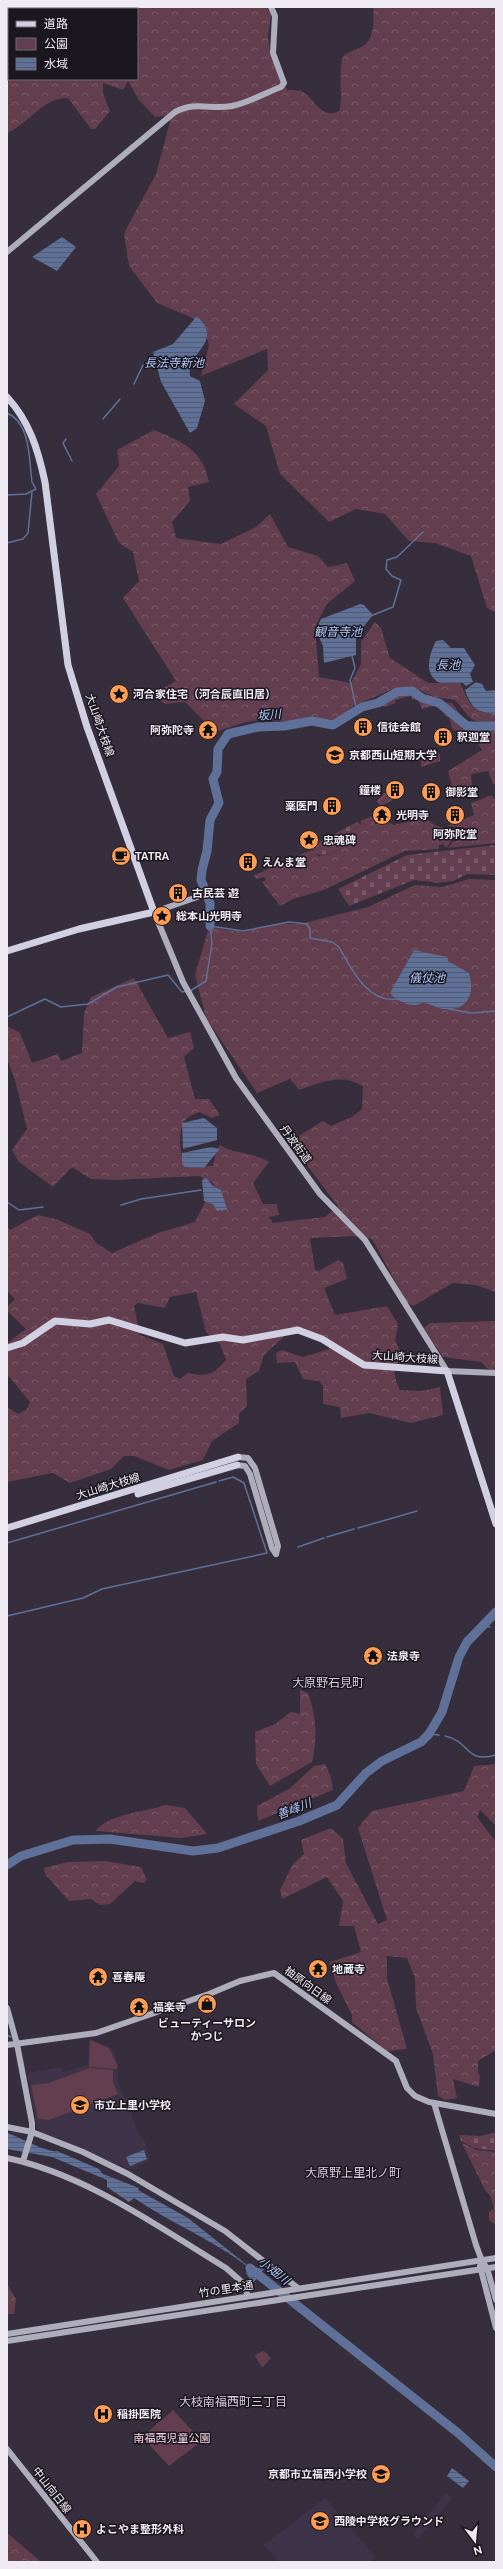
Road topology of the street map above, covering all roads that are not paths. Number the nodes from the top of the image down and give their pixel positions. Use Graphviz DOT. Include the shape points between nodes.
graph roads {
  1 [pos="271,7"];
  2 [pos="7,252"];
  3 [pos="7,397"];
  4 [pos="203,895"];
  5 [pos="154,912"];
  6 [pos="7,951"];
  7 [pos="7,1348"];
  8 [pos="447,1371"];
  9 [pos="496,1373"];
  10 [pos="238,1457"];
  11 [pos="238,1465"];
  12 [pos="496,1524"];
  13 [pos="7,1528"];
  14 [pos="7,1532"];
  15 [pos="7,2008"];
  16 [pos="16,2044"];
  17 [pos="7,2045"];
  18 [pos="434,2102"];
  19 [pos="496,2114"];
  20 [pos="7,2127"];
  21 [pos="32,2132"];
  22 [pos="7,2158"];
  23 [pos="23,2161"];
  24 [pos="496,2258"];
  25 [pos="482,2261"];
  26 [pos="496,2267"];
  27 [pos="487,2268"];
  28 [pos="479,2269"];
  29 [pos="298,2288"];
  30 [pos="248,2296"];
  31 [pos="496,2300"];
  32 [pos="496,2328"];
  33 [pos="7,2334"];
  34 [pos="7,2341"];
  35 [pos="7,2448"];
  36 [pos="97,2562"];
  1 -- 2 [label="street" via="275,13 272,53 284,83 281,87 231,106 185,106 175,112"];
  3 -- 5 [label="main road, 大山崎大枝線" via="26,421 39,454 45,482 68,665 87,727"];
  4 -- 5 [label="street"];
  5 -- 6 [label="main road" via="79,929"];
  5 -- 8 [label="street, 丹波街道" via="183,982 236,1078 320,1194 365,1240"];
  7 -- 8 [label="main road, 大山崎大枝線" via="23,1343 55,1321 90,1324 109,1320 185,1343 223,1336 243,1340 298,1330 322,1339 364,1365"];
  8 -- 9 [label="street"];
  8 -- 12 [label="main road, 大山崎大枝線"];
  10 -- 11 [label="street" via="248,1458 255,1468 278,1546 276,1554 250,1474 245,1466"];
  10 -- 13 [label="main road, 大山崎大枝線"];
  11 -- 14 [label="main road, 大山崎大枝線"];
  15 -- 16 [label="street"];
  16 -- 17 [label="street, 柚原向日線"];
  16 -- 18 [label="street, 柚原向日線" via="96,2033 240,1981 274,1973 396,2062 409,2092"];
  16 -- 21 [label="street"];
  18 -- 19 [label="street, 柚原向日線"];
  18 -- 25 [label="street"];
  20 -- 21 [label="street"];
  21 -- 23 [label="street"];
  21 -- 29 [label="street" via="83,2152 128,2174 235,2238"];
  22 -- 23 [label="street"];
  23 -- 30 [label="street" via="89,2187 162,2229 226,2268 243,2283"];
  24 -- 25 [label="street, 竹の里本通"];
  25 -- 27 [label="street"];
  25 -- 28 [label="street"];
  25 -- 29 [label="street, 竹の里本通"];
  26 -- 27 [label="street, 竹の里本通"];
  27 -- 28 [label="street, 竹の里本通"];
  27 -- 31 [label="street"];
  28 -- 32 [label="street"];
  28 -- 34 [label="street, 竹の里本通"];
  29 -- 30 [label="street, 竹の里本通"];
  30 -- 33 [label="street, 竹の里本通"];
  35 -- 36 [label="street, 中山向日線"];
}
